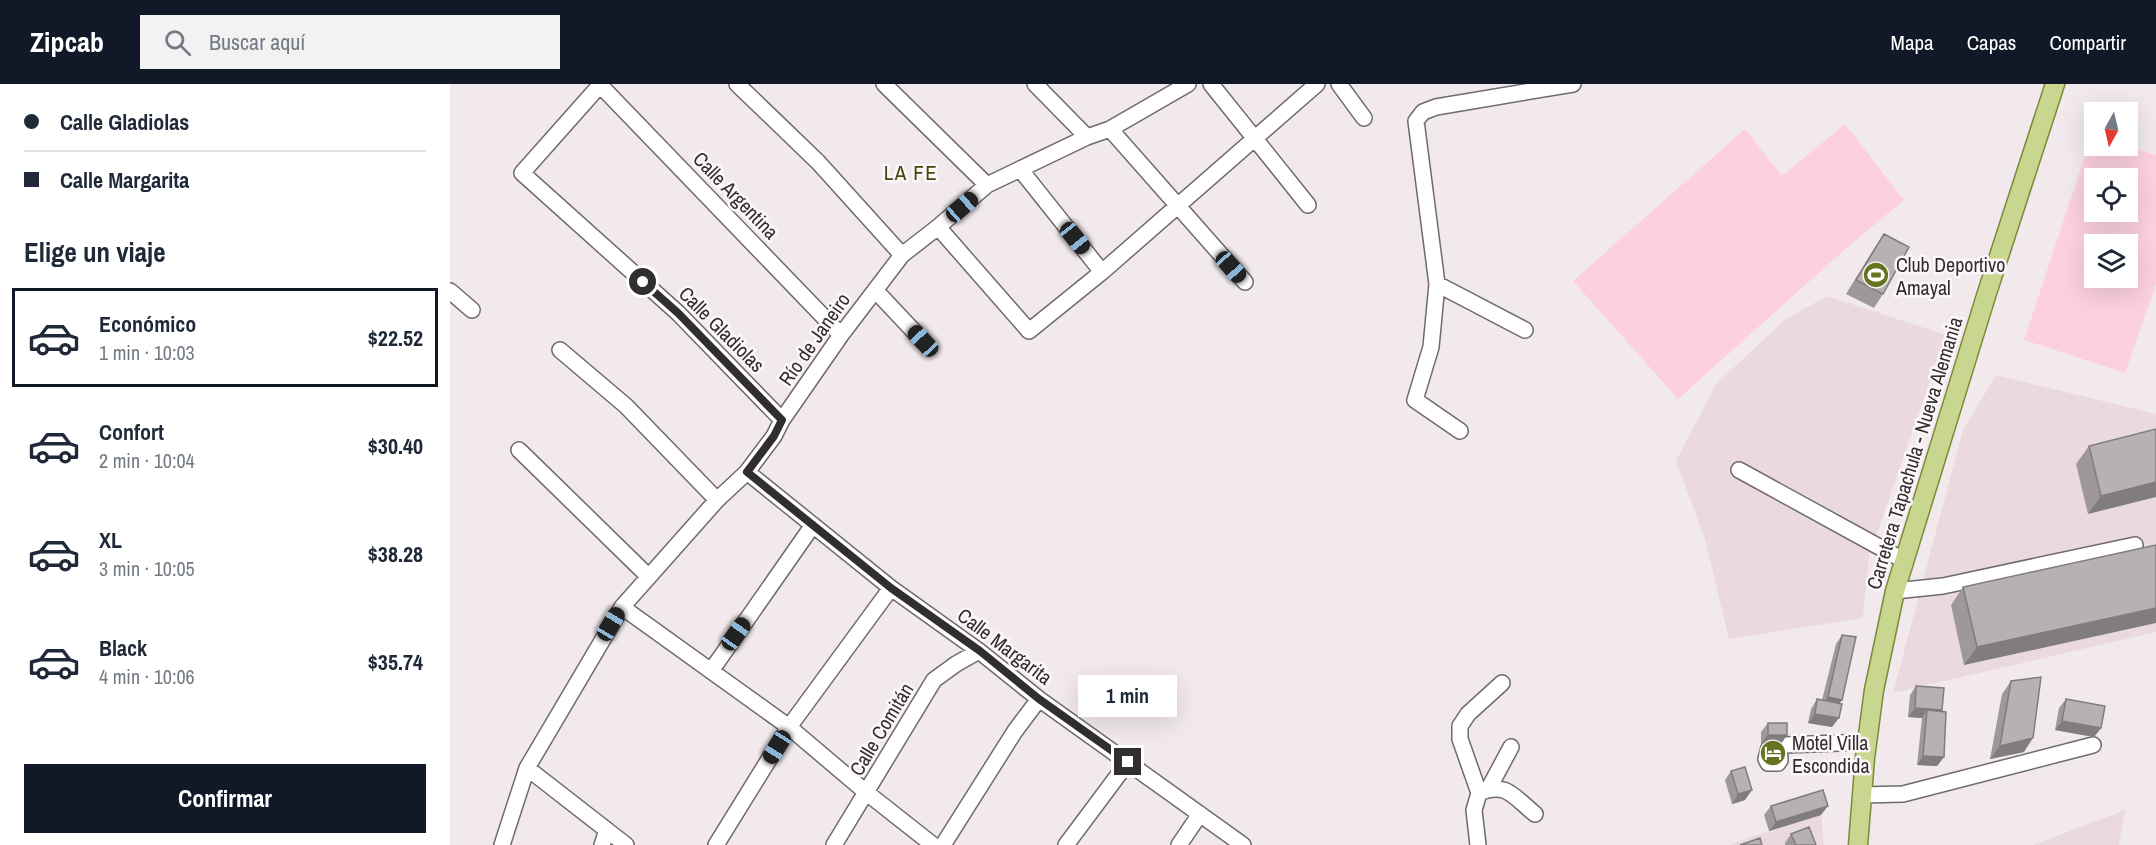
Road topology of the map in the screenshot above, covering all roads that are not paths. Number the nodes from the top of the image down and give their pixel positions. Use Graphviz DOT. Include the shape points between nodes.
graph roads {
  1 [pos="600,84"];
  2 [pos="737,84"];
  3 [pos="884,84"];
  4 [pos="1035,84"];
  5 [pos="1211,84"];
  6 [pos="1317,84"];
  7 [pos="1339,84"];
  8 [pos="1573,84"];
  9 [pos="2055,84"];
  10 [pos="1184,85"];
  11 [pos="1497,90"];
  12 [pos="1364,118"];
  13 [pos="1110,129"];
  14 [pos="1087,137"];
  15 [pos="1256,139"];
  16 [pos="1020,169"];
  17 [pos="987,185"];
  18 [pos="1308,205"];
  19 [pos="1178,206"];
  20 [pos="938,227"];
  21 [pos="902,255"];
  22 [pos="1102,272"];
  23 [pos="1245,282"];
  24 [pos="1437,284"];
  25 [pos="875,290"];
  26 [pos="450,291"];
  27 [pos="472,310"];
  28 [pos="1525,330"];
  29 [pos="841,335"];
  30 [pos="923,341"];
  31 [pos="560,350"];
  32 [pos="782,420"];
  33 [pos="1460,431"];
  34 [pos="519,450"];
  35 [pos="1739,470"];
  36 [pos="747,472"];
  37 [pos="717,500"];
  38 [pos="813,525"];
  39 [pos="2135,545"];
  40 [pos="1903,560"];
  41 [pos="649,577"];
  42 [pos="891,588"];
  43 [pos="1895,591"];
  44 [pos="622,607"];
  45 [pos="980,651"];
  46 [pos="711,671"];
  47 [pos="1502,683"];
  48 [pos="1039,699"];
  49 [pos="789,727"];
  50 [pos="1867,742"];
  51 [pos="2093,745"];
  52 [pos="1779,746"];
  53 [pos="1511,747"];
  54 [pos="1128,762"];
  55 [pos="527,768"];
  56 [pos="1484,791"];
  57 [pos="867,794"];
  58 [pos="1861,795"];
  59 [pos="1200,814"];
  60 [pos="1534,814"];
  61 [pos="607,830"];
  62 [pos="502,845"];
  63 [pos="602,845"];
  64 [pos="626,845"];
  65 [pos="716,845"];
  66 [pos="834,845"];
  67 [pos="933,845"];
  68 [pos="943,845"];
  69 [pos="1066,845"];
  70 [pos="1179,845"];
  71 [pos="1243,845"];
  72 [pos="1478,845"];
  73 [pos="1858,845"];
  1 -- 29 [label="street, Calle Argentina"];
  1 -- 32 [label="street, Calle Gladiolas" via="522,173 678,313"];
  2 -- 21 [label="street" via="818,162"];
  3 -- 17 [label="street"];
  4 -- 14 [label="street"];
  5 -- 15 [label="street"];
  6 -- 15 [label="street"];
  7 -- 12 [label="street"];
  8 -- 11 [label="street"];
  9 -- 40 [label="main road, Carretera Tapachula - Nueva Alemania"];
  10 -- 13 [label="street, Río de Janeiro"];
  11 -- 24 [label="street" via="1436,107 1423,112 1416,121"];
  13 -- 14 [label="street, Río de Janeiro"];
  13 -- 19 [label="street"];
  14 -- 16 [label="street, Río de Janeiro"];
  15 -- 18 [label="street"];
  15 -- 19 [label="street"];
  16 -- 17 [label="street, Río de Janeiro"];
  16 -- 22 [label="street"];
  17 -- 20 [label="street, Río de Janeiro"];
  19 -- 22 [label="street"];
  19 -- 23 [label="street"];
  20 -- 21 [label="street, Río de Janeiro"];
  20 -- 22 [label="street" via="1029,331"];
  21 -- 25 [label="street, Río de Janeiro"];
  24 -- 28 [label="street"];
  24 -- 33 [label="street" via="1431,347 1415,400"];
  25 -- 29 [label="street, Río de Janeiro"];
  25 -- 30 [label="street"];
  26 -- 27 [label="street"];
  29 -- 32 [label="street, Río de Janeiro"];
  31 -- 37 [label="street" via="626,406"];
  32 -- 36 [label="street, Río de Janeiro"];
  34 -- 41 [label="street"];
  35 -- 40 [label="street"];
  36 -- 37 [label="street, Río de Janeiro"];
  36 -- 38 [label="street, Calle Margarita"];
  37 -- 41 [label="street, Río de Janeiro"];
  38 -- 42 [label="street, Calle Margarita"];
  38 -- 46 [label="street"];
  39 -- 43 [label="street" via="1943,586"];
  40 -- 43 [label="main road, Carretera Tapachula - Nueva Alemania"];
  41 -- 44 [label="street, Río de Janeiro"];
  42 -- 45 [label="street, Calle Margarita"];
  42 -- 49 [label="street"];
  43 -- 50 [label="main road, Carretera Tapachula - Nueva Alemania"];
  44 -- 46 [label="street"];
  44 -- 55 [label="street, Río de Janeiro"];
  45 -- 48 [label="street, Calle Margarita"];
  45 -- 57 [label="street, Calle Comitán" via="934,680"];
  46 -- 49 [label="street"];
  47 -- 56 [label="street" via="1460,726 1460,739"];
  48 -- 54 [label="street, Calle Margarita"];
  48 -- 68 [label="street"];
  49 -- 57 [label="street"];
  49 -- 65 [label="street"];
  50 -- 52 [label="street"];
  50 -- 58 [label="main road, Carretera Tapachula - Nueva Alemania"];
  51 -- 58 [label="street" via="1903,794"];
  53 -- 56 [label="street"];
  54 -- 59 [label="street, Calle Margarita"];
  54 -- 69 [label="street"];
  55 -- 61 [label="street"];
  55 -- 62 [label="street, Río de Janeiro"];
  56 -- 60 [label="street" via="1499,787"];
  56 -- 72 [label="street" via="1474,810"];
  57 -- 66 [label="street, Calle Comitán"];
  57 -- 67 [label="street"];
  58 -- 73 [label="main road, Carretera Tapachula - Nueva Alemania"];
  59 -- 70 [label="street"];
  59 -- 71 [label="street, Calle Margarita"];
  61 -- 63 [label="street"];
  61 -- 64 [label="street"];
}
